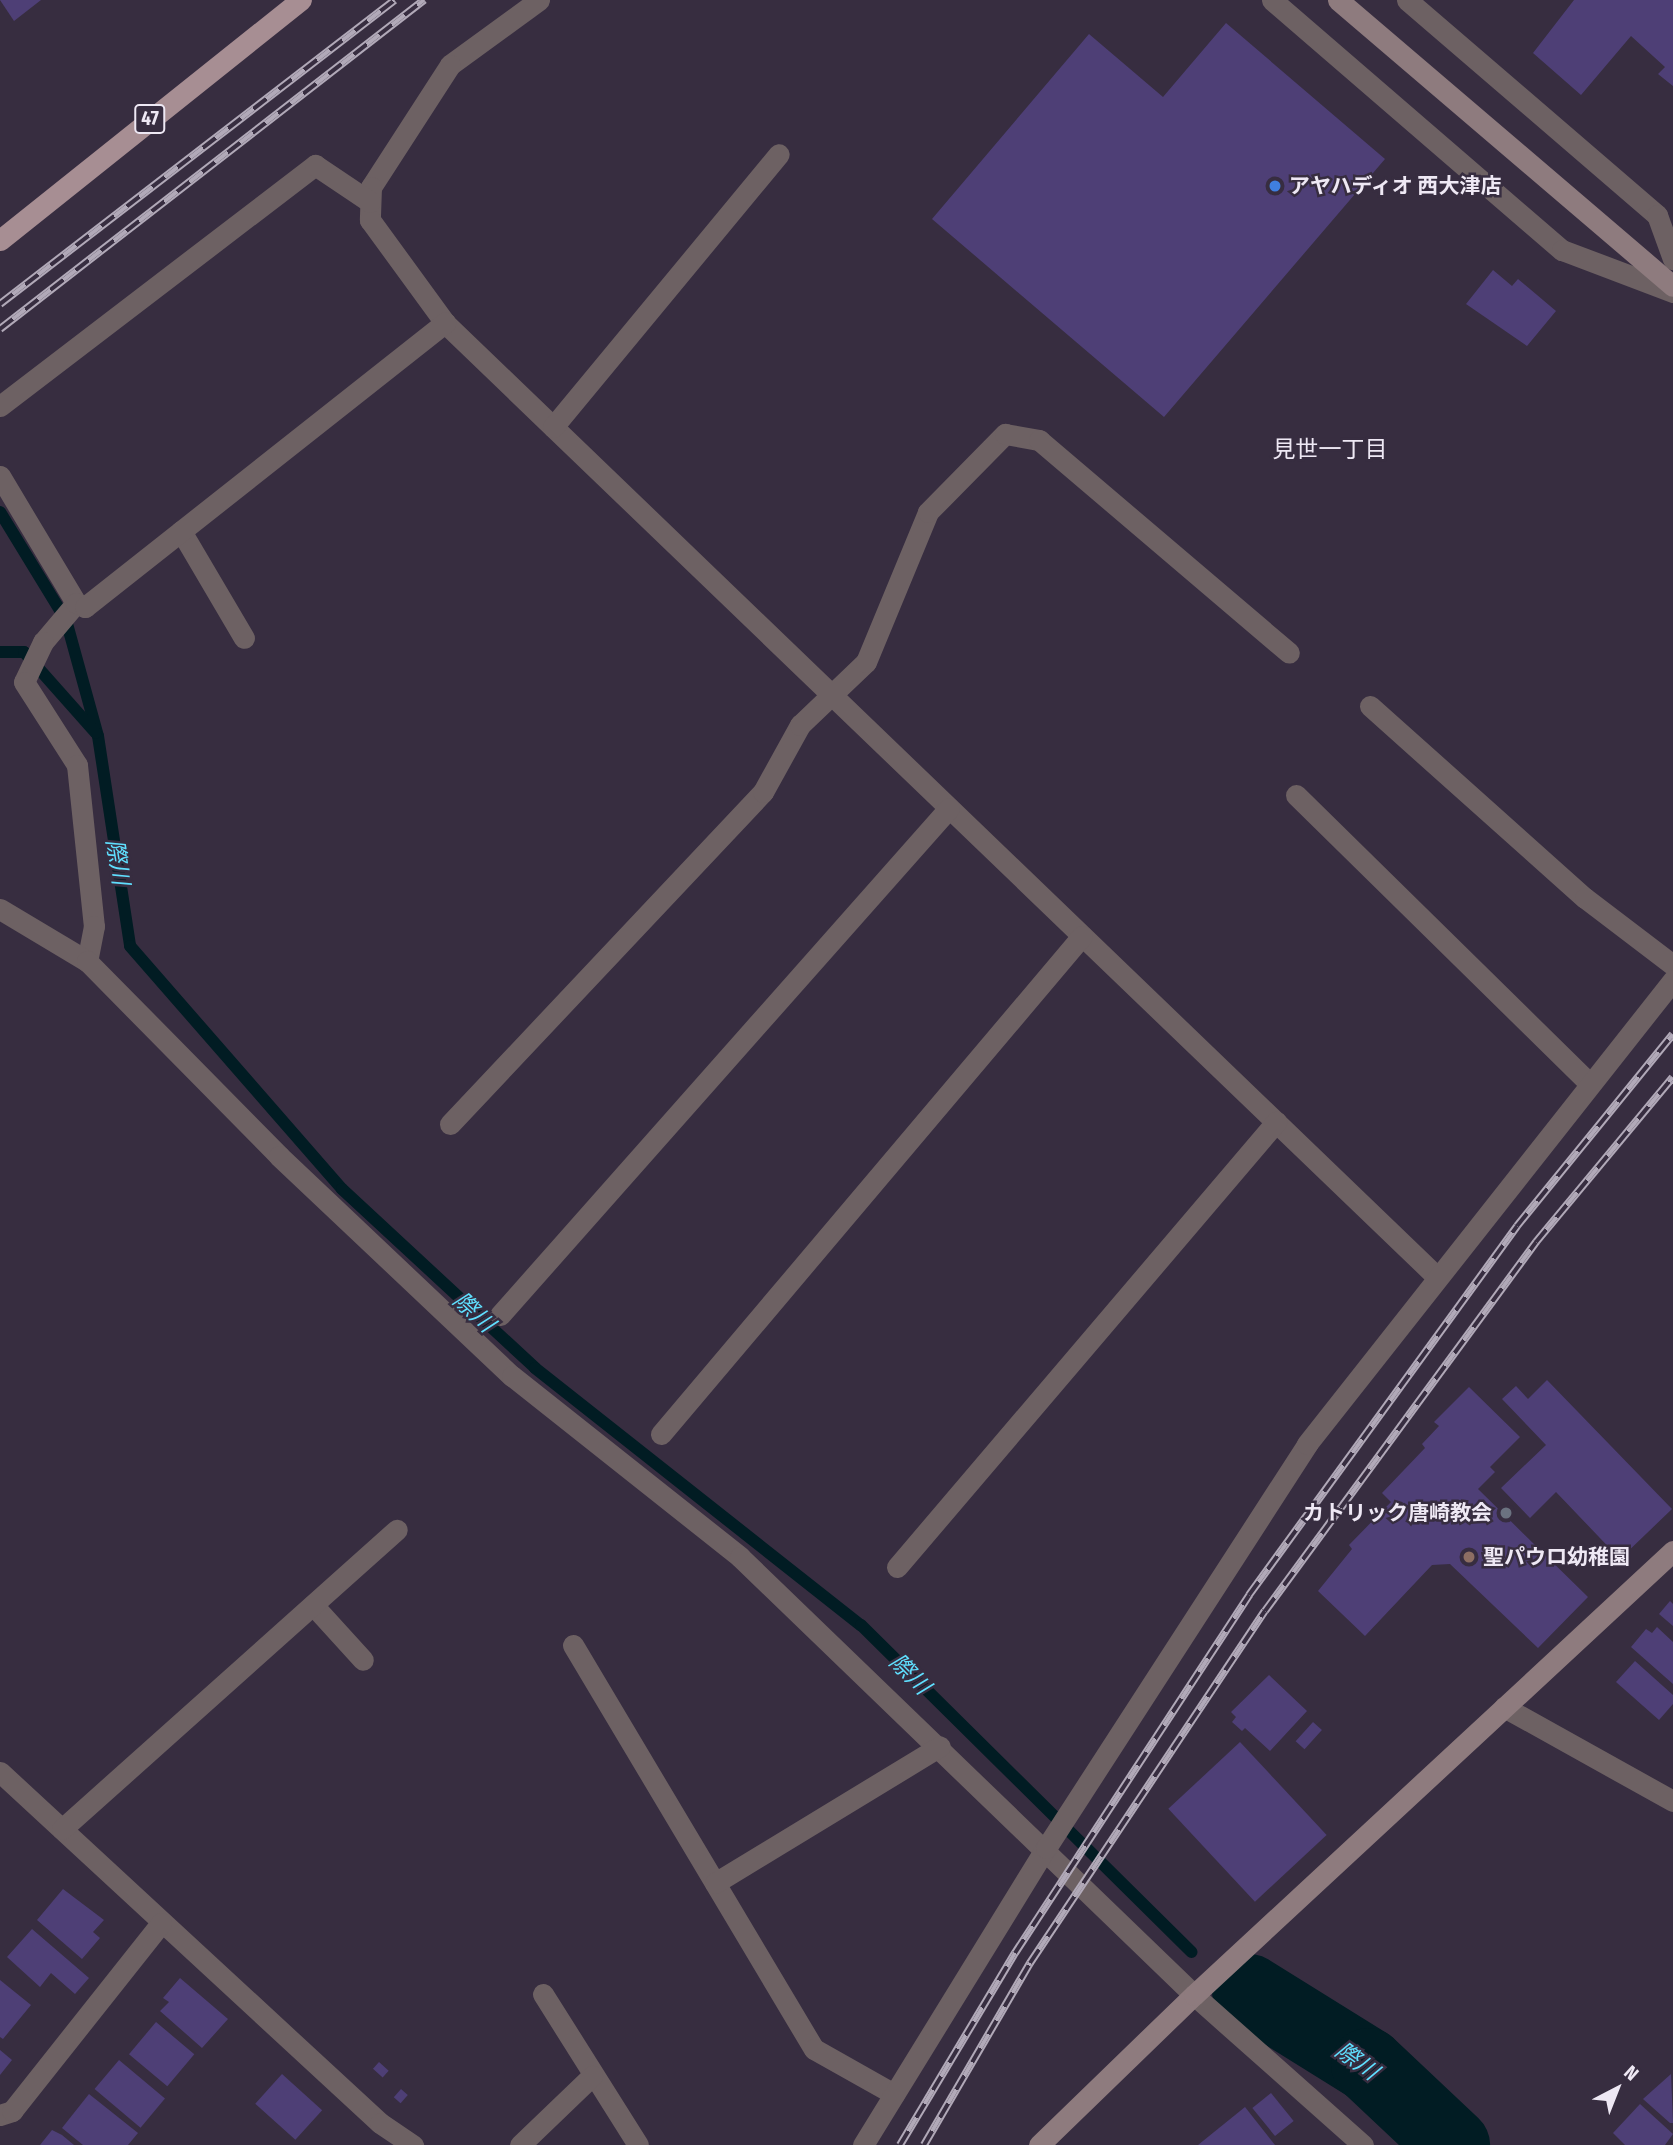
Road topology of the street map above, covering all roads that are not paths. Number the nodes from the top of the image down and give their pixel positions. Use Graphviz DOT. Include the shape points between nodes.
graph roads {
  1 [pos="301,0"];
  2 [pos="539,0"];
  3 [pos="1272,0"];
  4 [pos="1338,0"];
  5 [pos="1407,0"];
  6 [pos="779,154"];
  7 [pos="370,202"];
  8 [pos="0,240"];
  9 [pos="1673,260"];
  10 [pos="1673,286"];
  11 [pos="1673,292"];
  12 [pos="445,323"];
  13 [pos="0,406"];
  14 [pos="553,427"];
  15 [pos="0,476"];
  16 [pos="181,531"];
  17 [pos="74,605"];
  18 [pos="244,638"];
  19 [pos="1289,653"];
  20 [pos="829,693"];
  21 [pos="1370,706"];
  22 [pos="1296,795"];
  23 [pos="949,808"];
  24 [pos="0,909"];
  25 [pos="1082,936"];
  26 [pos="87,961"];
  27 [pos="1673,965"];
  28 [pos="1673,980"];
  29 [pos="1590,1084"];
  30 [pos="1276,1122"];
  31 [pos="450,1124"];
  32 [pos="1436,1276"];
  33 [pos="500,1315"];
  34 [pos="661,1434"];
  35 [pos="397,1530"];
  36 [pos="1673,1550"];
  37 [pos="897,1567"];
  38 [pos="313,1605"];
  39 [pos="573,1645"];
  40 [pos="363,1660"];
  41 [pos="1504,1707"];
  42 [pos="940,1746"];
  43 [pos="0,1772"];
  44 [pos="1673,1801"];
  45 [pos="62,1829"];
  46 [pos="1049,1844"];
  47 [pos="715,1883"];
  48 [pos="161,1923"];
  49 [pos="543,1994"];
  50 [pos="1194,1995"];
  51 [pos="592,2077"];
  52 [pos="894,2094"];
  53 [pos="0,2115"];
  54 [pos="413,2145"];
  55 [pos="520,2145"];
  56 [pos="638,2145"];
  57 [pos="863,2145"];
  58 [pos="1039,2145"];
  59 [pos="1363,2145"];
  1 -- 8 [label="main road, 47"];
  2 -- 7 [label="street" via="450,65 371,187"];
  3 -- 11 [label="street" via="1562,250"];
  4 -- 10 [label="street"];
  5 -- 9 [label="street" via="1657,215"];
  6 -- 14 [label="street"];
  7 -- 12 [label="street" via="370,220"];
  7 -- 13 [label="street" via="315,165"];
  12 -- 14 [label="street"];
  12 -- 16 [label="street"];
  14 -- 20 [label="street"];
  15 -- 17 [label="street"];
  16 -- 17 [label="street" via="85,607"];
  16 -- 18 [label="street"];
  17 -- 26 [label="street" via="44,640 24,682 76,765 94,926"];
  19 -- 20 [label="street" via="1039,440 1005,434 928,512 866,662"];
  20 -- 23 [label="street"];
  20 -- 31 [label="street" via="800,725 763,792"];
  21 -- 27 [label="street" via="1585,898"];
  22 -- 29 [label="street"];
  23 -- 25 [label="street"];
  23 -- 33 [label="street"];
  24 -- 26 [label="street"];
  25 -- 30 [label="street"];
  25 -- 34 [label="street"];
  26 -- 42 [label="street" via="279,1156 512,1376 740,1557"];
  28 -- 29 [label="street"];
  29 -- 32 [label="street"];
  30 -- 32 [label="street"];
  30 -- 37 [label="street"];
  32 -- 46 [label="street" via="1307,1444"];
  35 -- 38 [label="street"];
  36 -- 41 [label="street"];
  38 -- 40 [label="street"];
  38 -- 45 [label="street"];
  39 -- 47 [label="street"];
  41 -- 44 [label="street"];
  41 -- 50 [label="street"];
  42 -- 46 [label="street"];
  42 -- 47 [label="street"];
  43 -- 45 [label="street"];
  45 -- 48 [label="street"];
  46 -- 50 [label="street"];
  46 -- 52 [label="street"];
  47 -- 52 [label="street" via="814,2049"];
  48 -- 53 [label="street" via="12,2111"];
  48 -- 54 [label="street" via="380,2123"];
  49 -- 51 [label="street"];
  50 -- 58 [label="street"];
  50 -- 59 [label="street"];
  51 -- 55 [label="street"];
  51 -- 56 [label="street"];
  52 -- 57 [label="street"];
}
